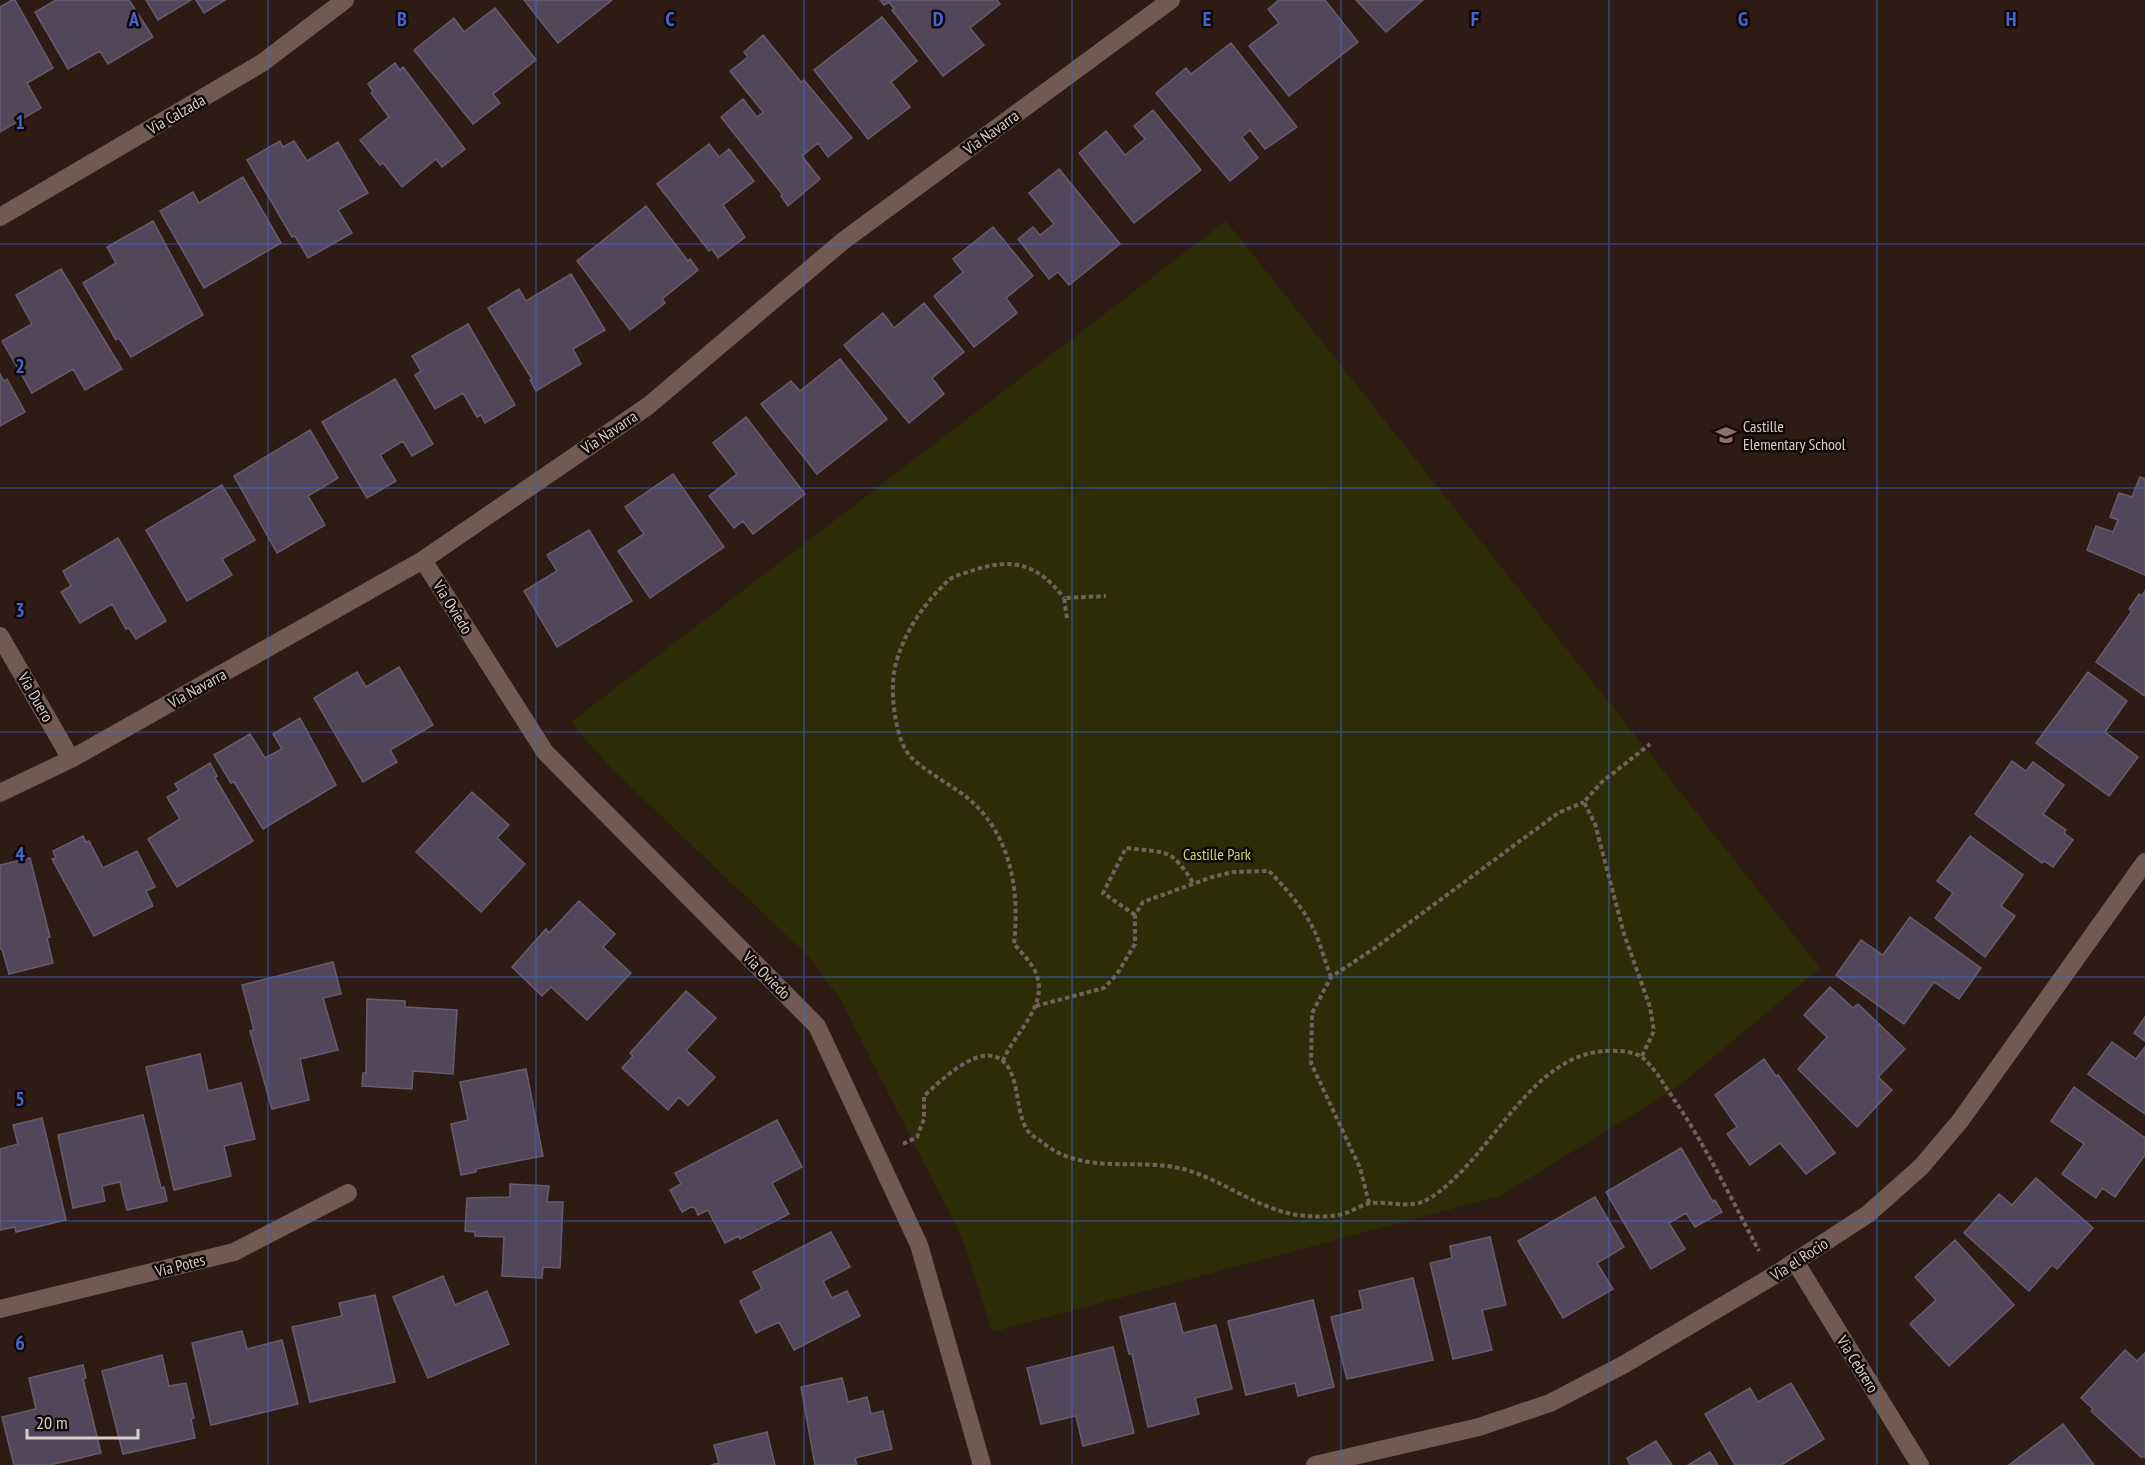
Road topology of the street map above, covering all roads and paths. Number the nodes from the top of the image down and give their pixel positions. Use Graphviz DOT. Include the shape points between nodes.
graph roads {
  1 [pos="345,0"];
  2 [pos="1171,0"];
  3 [pos="0,218"];
  4 [pos="423,560"];
  5 [pos="1106,596"];
  6 [pos="1064,598"];
  7 [pos="1067,618"];
  8 [pos="0,636"];
  9 [pos="1650,744"];
  10 [pos="71,759"];
  11 [pos="0,792"];
  12 [pos="1584,802"];
  13 [pos="2145,862"];
  14 [pos="1193,883"];
  15 [pos="1135,915"];
  16 [pos="1330,977"];
  17 [pos="1035,1006"];
  18 [pos="1642,1056"];
  19 [pos="1003,1061"];
  20 [pos="878,1157"];
  21 [pos="348,1193"];
  22 [pos="1369,1203"];
  23 [pos="1796,1263"];
  24 [pos="1773,1276"];
  25 [pos="0,1309"];
  26 [pos="982,1465"];
  27 [pos="1315,1465"];
  28 [pos="1920,1465"];
  1 -- 3 [label="street, Via Calzada" via="262,63"];
  2 -- 4 [label="street, Via Navarra" via="843,241 648,406"];
  4 -- 10 [label="street, Via Navarra"];
  4 -- 20 [label="street, Via Oviedo" via="545,752 817,1026"];
  5 -- 6 [label="path"];
  6 -- 7 [label="path"];
  6 -- 17 [label="path" via="1049,579 1022,565 995,563 950,579 919,615 902,645 893,680 894,715 910,756 968,798 993,825 1016,888 1014,944 1035,970 1040,989"];
  8 -- 10 [label="street, Via Duero"];
  9 -- 12 [label="path" via="1602,782"];
  10 -- 11 [label="street, Via Navarra"];
  12 -- 16 [label="path" via="1558,813 1376,948"];
  12 -- 18 [label="path" via="1595,824 1623,934 1650,1006 1654,1031"];
  13 -- 23 [label="street, Via el Rocio" via="1960,1121 1921,1167 1868,1214"];
  14 -- 15 [label="path" via="1143,902"];
  14 -- 15 [label="path" via="1179,860 1167,853 1126,849 1103,893"];
  14 -- 16 [label="path" via="1233,872 1269,871 1296,901 1315,932"];
  15 -- 17 [label="path" via="1135,944 1104,988"];
  16 -- 22 [label="path" via="1312,1013 1311,1063 1360,1168"];
  17 -- 19 [label="path"];
  18 -- 22 [label="path" via="1598,1049 1577,1055 1522,1098 1469,1166 1428,1200 1414,1205"];
  18 -- 24 [label="path" via="1688,1119"];
  19 -- 20 [label="path" via="992,1056 976,1057 946,1076 924,1096 924,1119 917,1137"];
  19 -- 22 [label="path" via="1015,1082 1018,1108 1027,1130 1050,1149 1090,1164 1188,1170 1283,1213 1337,1216"];
  20 -- 26 [label="street, Via Oviedo" via="919,1245"];
  21 -- 25 [label="street, Via Potes" via="234,1252"];
  23 -- 24 [label="street, Via el Rocio"];
  23 -- 28 [label="street, Via Cebrero"];
  24 -- 27 [label="street, Via el Rocio" via="1623,1365 1550,1403 1479,1427"];
}
